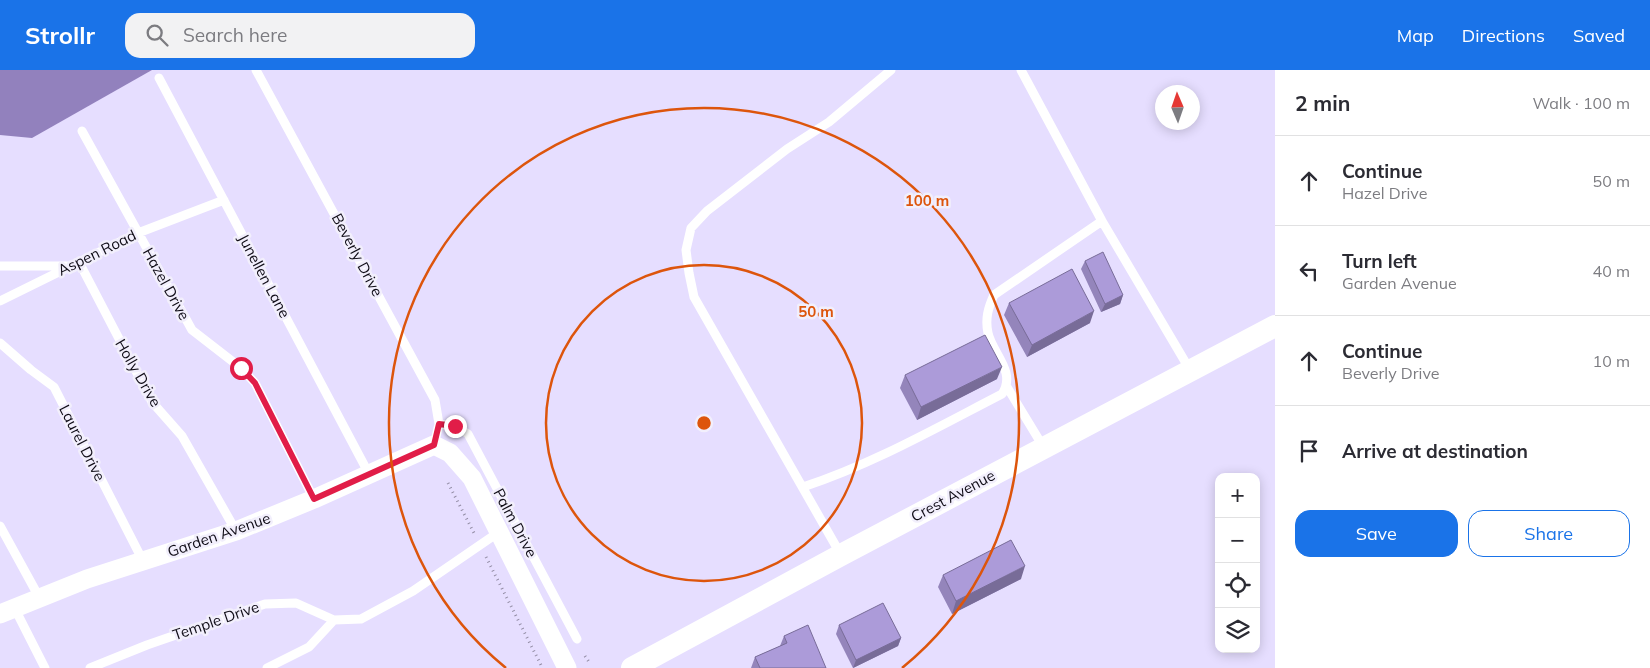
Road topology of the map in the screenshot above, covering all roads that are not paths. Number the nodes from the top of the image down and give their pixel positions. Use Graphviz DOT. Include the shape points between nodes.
graph roads {
  1 [pos="256,70"];
  2 [pos="891,70"];
  3 [pos="1021,70"];
  4 [pos="159,78"];
  5 [pos="82,131"];
  6 [pos="224,200"];
  7 [pos="1102,221"];
  8 [pos="138,233"];
  9 [pos="75,264"];
  10 [pos="0,266"];
  11 [pos="0,300"];
  12 [pos="1275,326"];
  13 [pos="0,343"];
  14 [pos="1190,371"];
  15 [pos="1007,387"];
  16 [pos="439,424"];
  17 [pos="434,445"];
  18 [pos="1044,448"];
  19 [pos="369,474"];
  20 [pos="802,487"];
  21 [pos="314,499"];
  22 [pos="0,526"];
  23 [pos="236,531"];
  24 [pos="499,532"];
  25 [pos="841,555"];
  26 [pos="143,561"];
  27 [pos="39,597"];
  28 [pos="7,610"];
  29 [pos="334,620"];
  30 [pos="577,639"];
  31 [pos="45,668"];
  32 [pos="90,668"];
  33 [pos="267,668"];
  34 [pos="567,668"];
  35 [pos="632,668"];
  1 -- 16 [label="lane, Beverly Drive" via="435,400"];
  2 -- 20 [label="lane" via="829,122 787,149 708,211 691,228 686,250 694,297"];
  3 -- 7 [label="lane"];
  4 -- 6 [label="lane, Junellen Lane"];
  5 -- 8 [label="lane, Hazel Drive"];
  6 -- 8 [label="lane, Aspen Road"];
  6 -- 19 [label="lane, Junellen Lane"];
  7 -- 14 [label="lane"];
  7 -- 15 [label="lane" via="994,295 987,310 988,335 1004,367"];
  8 -- 9 [label="lane, Aspen Road"];
  8 -- 21 [label="lane, Hazel Drive" via="192,330 255,383"];
  9 -- 10 [label="lane"];
  9 -- 11 [label="lane, Aspen Road"];
  9 -- 23 [label="lane, Holly Drive" via="152,402 182,436"];
  12 -- 14 [label="street, Crest Avenue"];
  13 -- 26 [label="lane, Laurel Drive" via="54,387"];
  14 -- 18 [label="street, Crest Avenue"];
  15 -- 18 [label="lane"];
  15 -- 20 [label="lane" via="1002,394 892,451 837,476"];
  16 -- 17 [label="lane, Beverly Drive"];
  16 -- 30 [label="lane, Palm Drive" via="455,426 468,434"];
  17 -- 19 [label="street, Garden Avenue"];
  17 -- 24 [label="street, Palm Drive" via="450,453 472,478"];
  18 -- 25 [label="street, Crest Avenue"];
  19 -- 21 [label="street, Garden Avenue"];
  20 -- 25 [label="lane"];
  21 -- 23 [label="street, Garden Avenue"];
  22 -- 27 [label="lane"];
  23 -- 26 [label="street, Garden Avenue"];
  24 -- 29 [label="lane, Temple Drive" via="413,591 361,619"];
  24 -- 34 [label="street, Palm Drive"];
  25 -- 35 [label="street, Crest Avenue"];
  26 -- 27 [label="street, Garden Avenue"];
  27 -- 28 [label="street, Garden Avenue"];
  28 -- 31 [label="lane"];
  29 -- 32 [label="lane, Temple Drive" via="296,603 265,604"];
  29 -- 33 [label="lane" via="309,647"];
}
